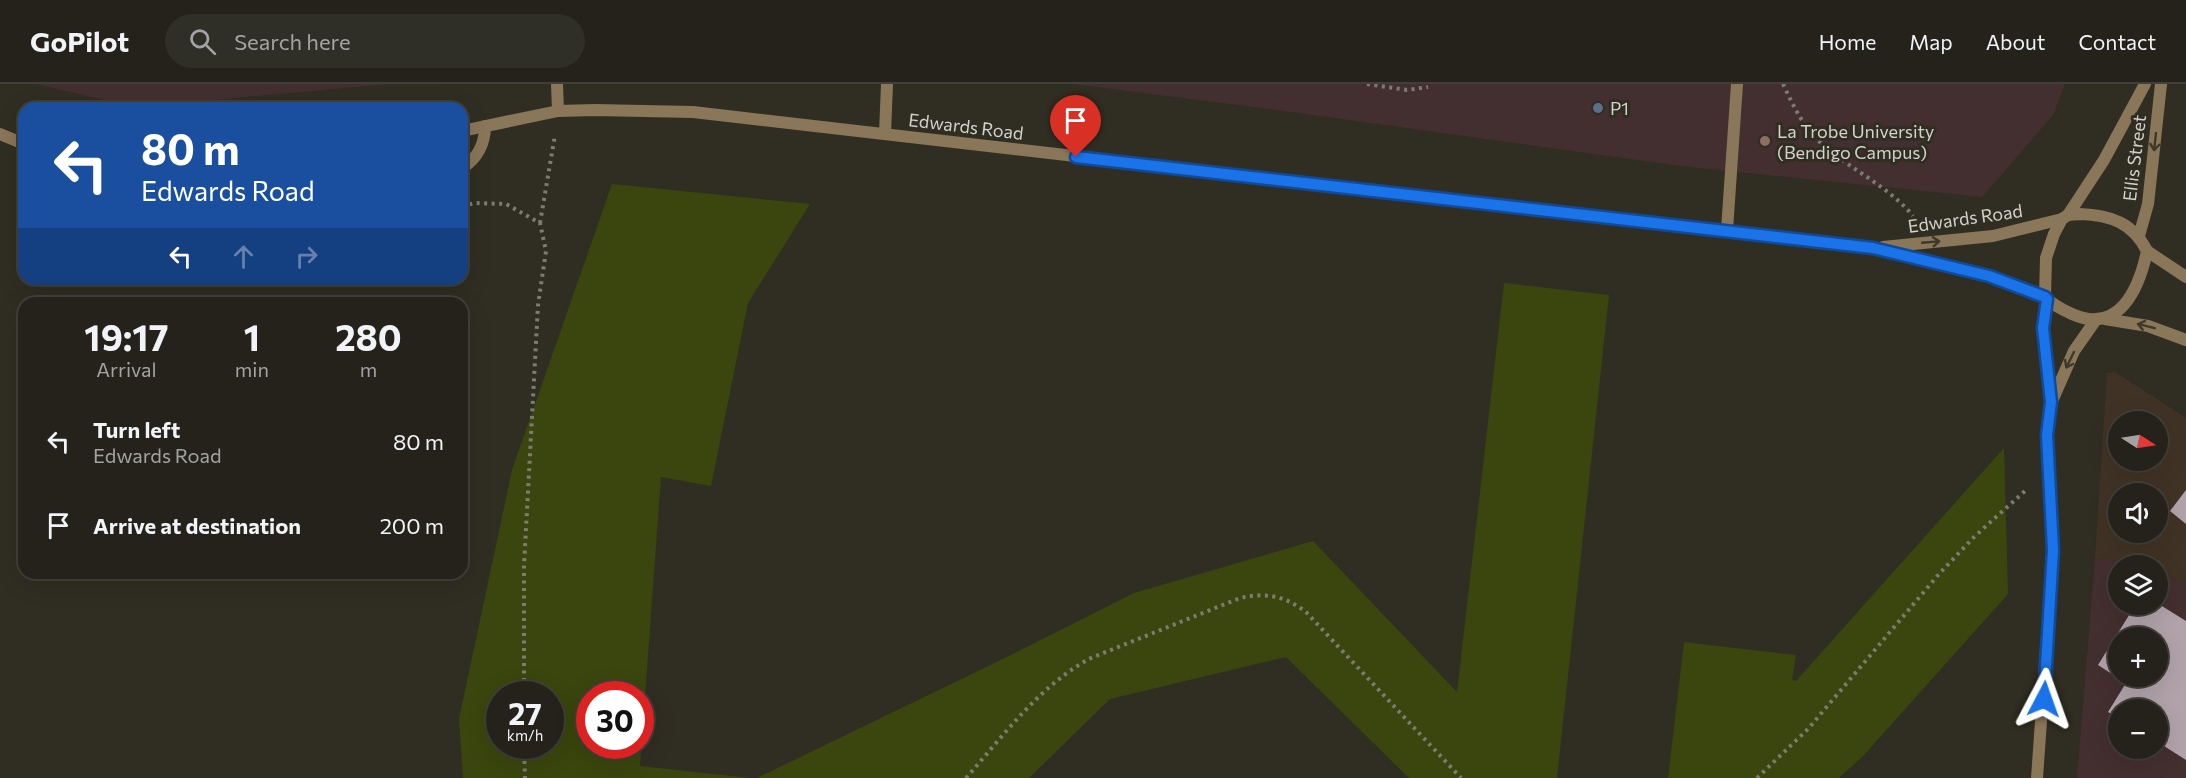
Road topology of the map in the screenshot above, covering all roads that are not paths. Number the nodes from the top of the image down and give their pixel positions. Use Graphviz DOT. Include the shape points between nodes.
graph roads {
  1 [pos="557,84"];
  2 [pos="887,84"];
  3 [pos="1737,84"];
  4 [pos="2145,84"];
  5 [pos="2161,84"];
  6 [pos="558,111"];
  7 [pos="485,126"];
  8 [pos="468,130"];
  9 [pos="0,134"];
  10 [pos="885,134"];
  11 [pos="18,142"];
  12 [pos="468,162"];
  13 [pos="2065,217"];
  14 [pos="1727,230"];
  15 [pos="2139,236"];
  16 [pos="1873,248"];
  17 [pos="2147,251"];
  18 [pos="2186,277"];
  19 [pos="2046,298"];
  20 [pos="2100,320"];
  21 [pos="2186,340"];
  22 [pos="2051,402"];
  23 [pos="2037,778"];
  1 -- 6 [label="street"];
  2 -- 10 [label="street"];
  3 -- 14 [label="street"];
  4 -- 13 [label="street, Ellis Street" via="2103,160"];
  5 -- 15 [label="street, Ellis Street, one-way" via="2148,204"];
  6 -- 7 [label="street, Edwards Road"];
  6 -- 10 [label="street, Edwards Road" via="693,112"];
  7 -- 8 [label="street, Edwards Road"];
  7 -- 12 [label="street" via="479,152"];
  9 -- 11 [label="street"];
  10 -- 14 [label="street, Edwards Road"];
  13 -- 15 [label="street" via="2106,217"];
  16 -- 13 [label="street, Edwards Road, one-way" via="1993,236"];
  13 -- 19 [label="street" via="2048,249"];
  14 -- 16 [label="street, Edwards Road"];
  15 -- 17 [label="street"];
  16 -- 19 [label="street, Edwards Road" via="1989,276"];
  17 -- 18 [label="street"];
  17 -- 20 [label="street" via="2132,292 2123,305"];
  19 -- 20 [label="street" via="2077,316"];
  19 -- 22 [label="street" via="2043,328"];
  21 -- 20 [label="street, one-way" via="2148,326"];
  20 -- 22 [label="street, one-way" via="2074,351"];
  22 -- 23 [label="street" via="2047,435 2053,550"];
}
